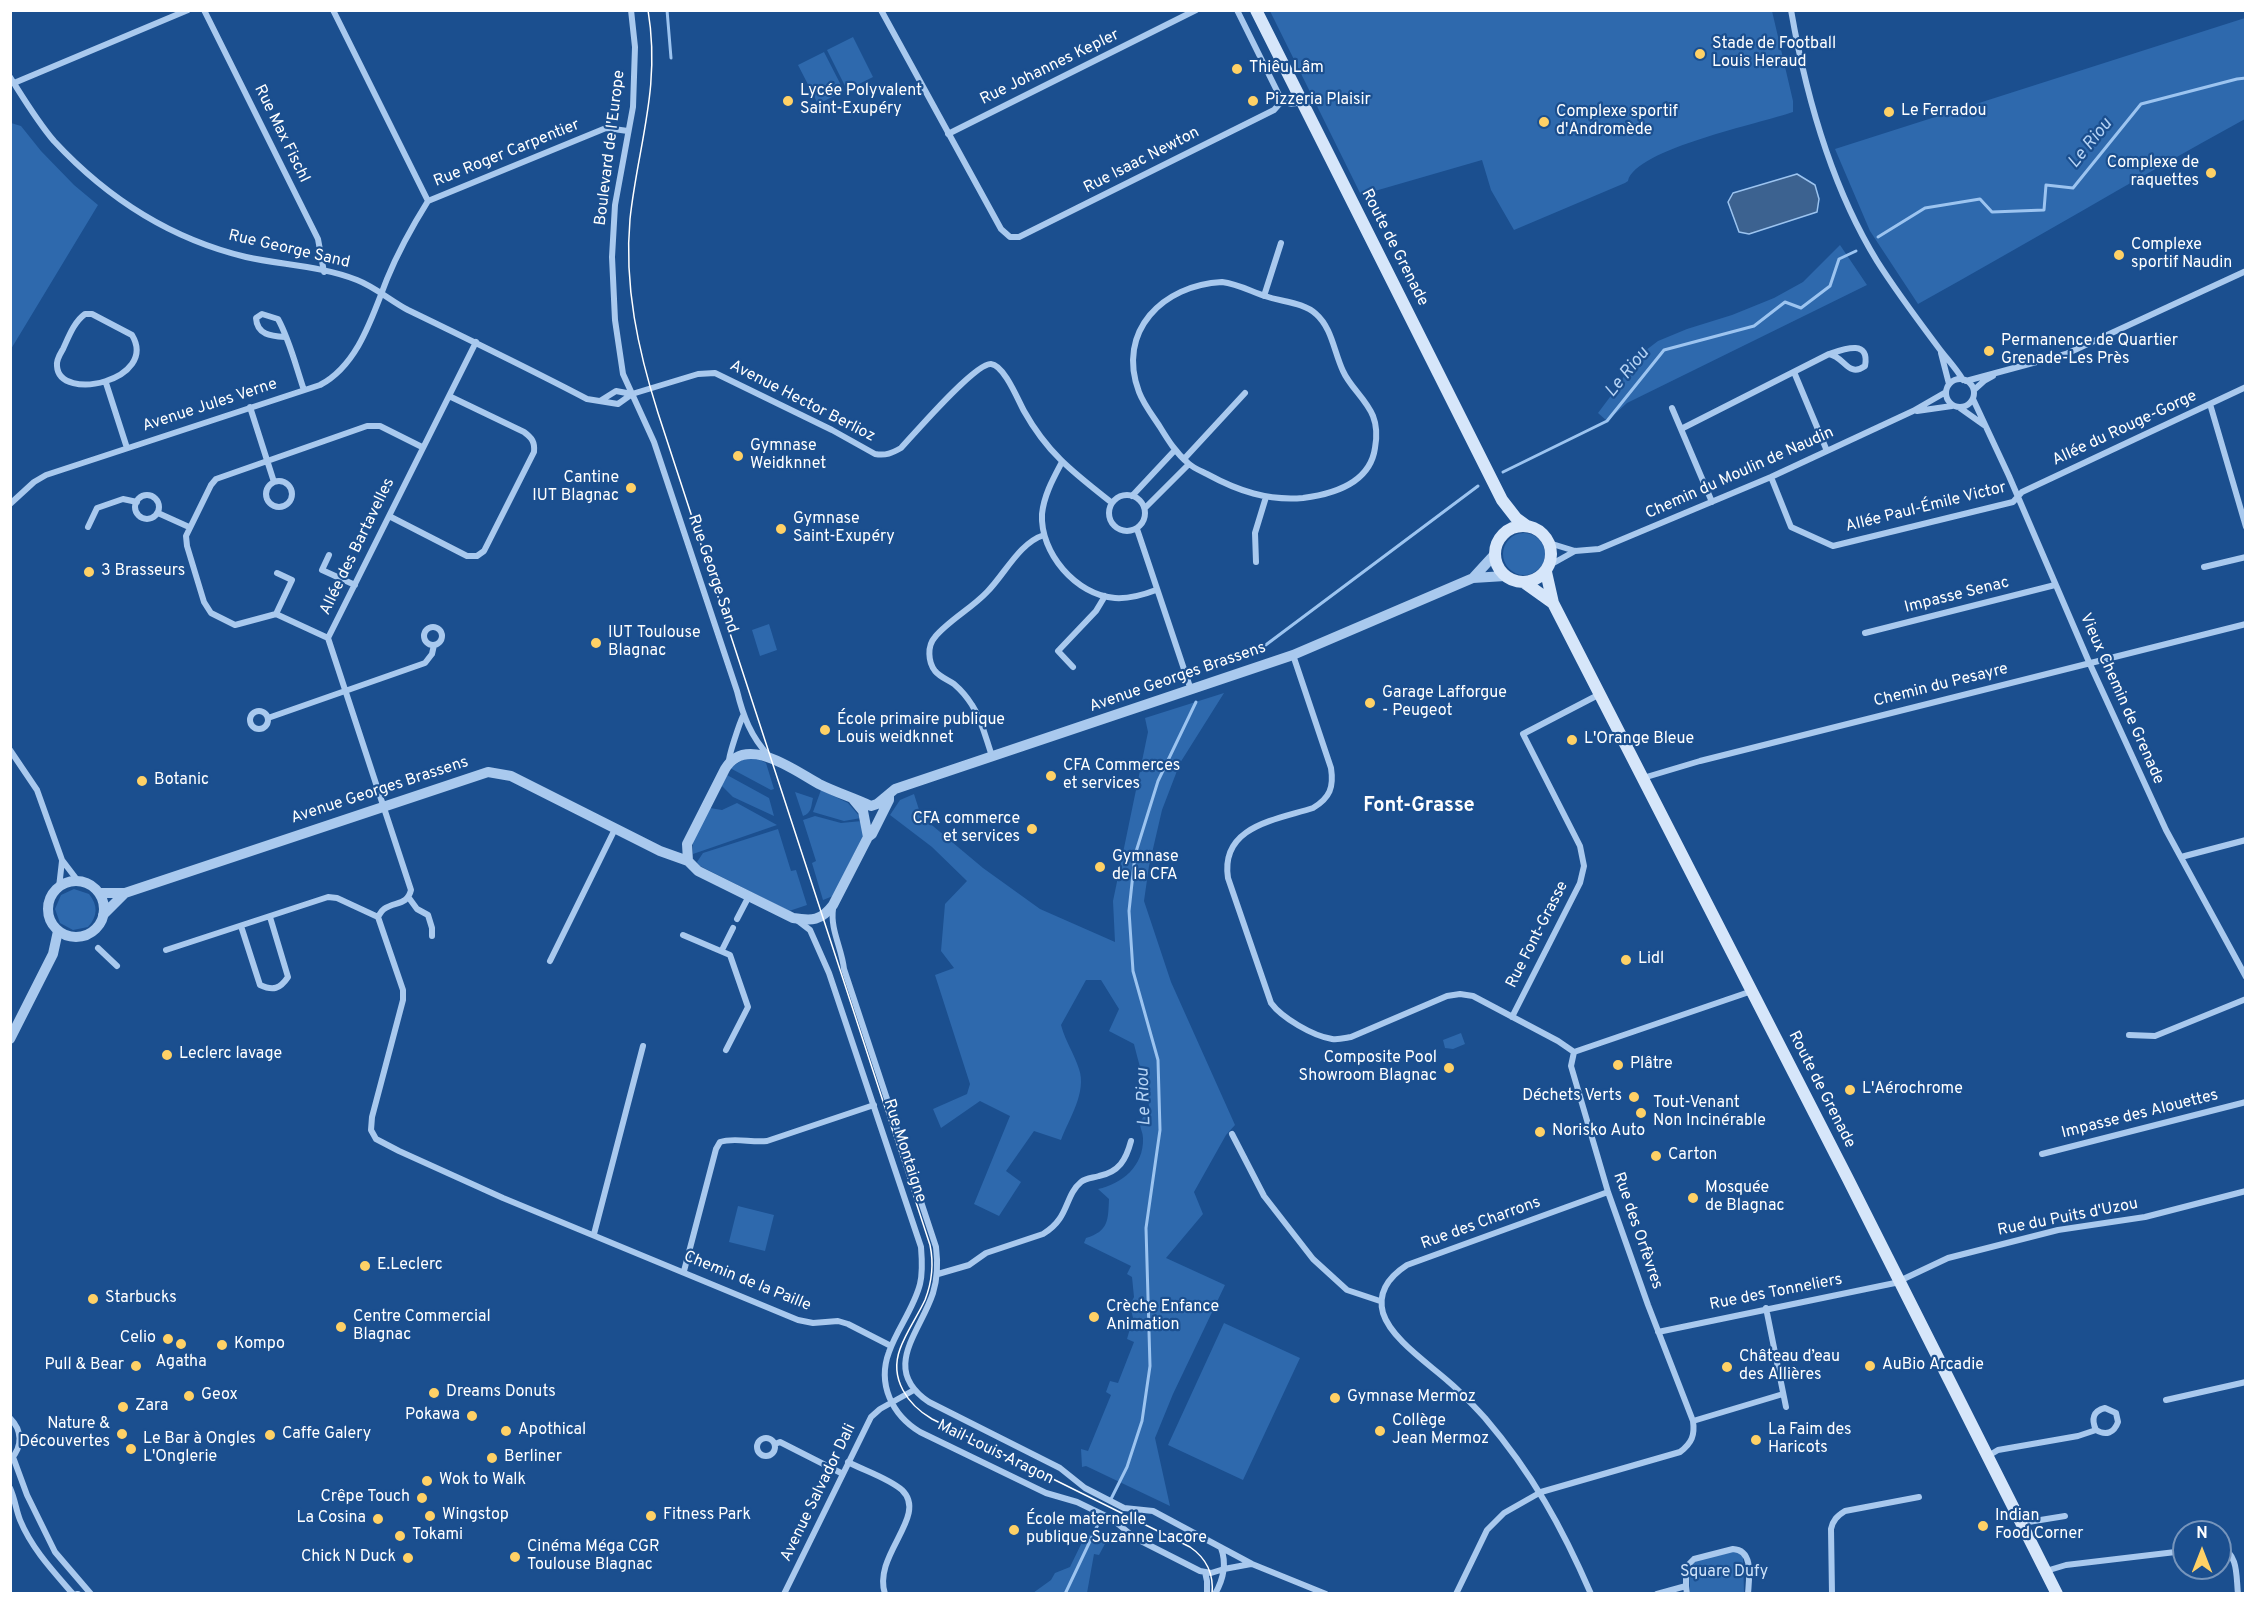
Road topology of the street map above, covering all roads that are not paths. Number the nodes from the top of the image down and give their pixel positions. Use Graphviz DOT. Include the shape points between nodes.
graph roads {
  1 [pos="188,10"];
  2 [pos="204,10"];
  3 [pos="333,10"];
  4 [pos="631,10"];
  5 [pos="1196,10"];
  6 [pos="1238,10"];
  7 [pos="1256,10"];
  8 [pos="1791,10"];
  9 [pos="884,11"];
  10 [pos="12,80"];
  11 [pos="1282,101"];
  12 [pos="1303,102"];
  13 [pos="628,131"];
  14 [pos="948,134"];
  15 [pos="428,201"];
  16 [pos="1281,243"];
  17 [pos="2246,271"];
  18 [pos="324,272"];
  19 [pos="382,294"];
  20 [pos="1264,296"];
  21 [pos="285,337"];
  22 [pos="476,342"];
  23 [pos="1940,350"];
  24 [pos="1829,354"];
  25 [pos="1794,372"];
  26 [pos="1999,372"];
  27 [pos="1965,380"];
  28 [pos="106,383"];
  29 [pos="1949,384"];
  30 [pos="2246,387"];
  31 [pos="304,390"];
  32 [pos="1974,390"];
  33 [pos="1946,392"];
  34 [pos="1245,393"];
  35 [pos="632,394"];
  36 [pos="449,396"];
  37 [pos="1973,399"];
  38 [pos="599,402"];
  39 [pos="2210,404"];
  40 [pos="250,407"];
  41 [pos="1956,407"];
  42 [pos="1672,408"];
  43 [pos="1913,411"];
  44 [pos="1984,426"];
  45 [pos="1681,429"];
  46 [pos="127,447"];
  47 [pos="422,447"];
  48 [pos="1174,450"];
  49 [pos="1827,451"];
  50 [pos="267,460"];
  51 [pos="1062,462"];
  52 [pos="1186,462"];
  53 [pos="1771,477"];
  54 [pos="274,482"];
  55 [pos="1132,496"];
  56 [pos="1266,497"];
  57 [pos="2018,497"];
  58 [pos="1502,500"];
  59 [pos="137,502"];
  60 [pos="1712,502"];
  61 [pos="1112,503"];
  62 [pos="10,504"];
  63 [pos="1145,508"];
  64 [pos="158,513"];
  65 [pos="389,516"];
  66 [pos="1527,526"];
  67 [pos="88,527"];
  68 [pos="189,527"];
  69 [pos="2246,527"];
  70 [pos="1137,529"];
  71 [pos="1504,534"];
  72 [pos="1044,535"];
  73 [pos="1549,543"];
  74 [pos="1575,551"];
  75 [pos="1495,554"];
  76 [pos="329,555"];
  77 [pos="2246,557"];
  78 [pos="1256,562"];
  79 [pos="2204,567"];
  80 [pos="1548,569"];
  81 [pos="277,573"];
  82 [pos="1505,576"];
  83 [pos="1473,578"];
  84 [pos="1525,583"];
  85 [pos="354,585"];
  86 [pos="2055,585"];
  87 [pos="1156,590"];
  88 [pos="1104,596"];
  89 [pos="1553,603"];
  90 [pos="276,614"];
  91 [pos="2246,624"];
  92 [pos="1864,633"];
  93 [pos="328,638"];
  94 [pos="434,645"];
  95 [pos="1293,655"];
  96 [pos="2089,662"];
  97 [pos="1073,667"];
  98 [pos="1191,690"];
  99 [pos="345,691"];
  100 [pos="1600,694"];
  101 [pos="743,716"];
  102 [pos="268,718"];
  103 [pos="10,750"];
  104 [pos="992,756"];
  105 [pos="772,758"];
  106 [pos="729,762"];
  107 [pos="1643,778"];
  108 [pos="851,797"];
  109 [pos="887,797"];
  110 [pos="383,807"];
  111 [pos="615,829"];
  112 [pos="868,837"];
  113 [pos="2246,840"];
  114 [pos="687,844"];
  115 [pos="670,854"];
  116 [pos="2181,858"];
  117 [pos="62,860"];
  118 [pos="688,861"];
  119 [pos="78,881"];
  120 [pos="59,887"];
  121 [pos="99,893"];
  122 [pos="125,893"];
  123 [pos="748,896"];
  124 [pos="409,898"];
  125 [pos="833,905"];
  126 [pos="103,915"];
  127 [pos="270,917"];
  128 [pos="378,917"];
  129 [pos="793,918"];
  130 [pos="737,919"];
  131 [pos="241,926"];
  132 [pos="733,928"];
  133 [pos="58,931"];
  134 [pos="683,935"];
  135 [pos="72,936"];
  136 [pos="432,936"];
  137 [pos="98,948"];
  138 [pos="166,950"];
  139 [pos="722,950"];
  140 [pos="53,954"];
  141 [pos="550,961"];
  142 [pos="117,966"];
  143 [pos="2246,977"];
  144 [pos="1752,991"];
  145 [pos="2246,999"];
  146 [pos="1512,1017"];
  147 [pos="2129,1035"];
  148 [pos="10,1039"];
  149 [pos="643,1046"];
  150 [pos="726,1050"];
  151 [pos="1574,1052"];
  152 [pos="2246,1102"];
  153 [pos="874,1105"];
  154 [pos="1232,1134"];
  155 [pos="1131,1141"];
  156 [pos="2042,1154"];
  157 [pos="2246,1191"];
  158 [pos="1608,1192"];
  159 [pos="594,1233"];
  160 [pos="684,1271"];
  161 [pos="938,1274"];
  162 [pos="1900,1281"];
  163 [pos="1380,1300"];
  164 [pos="1766,1308"];
  165 [pos="1658,1332"];
  166 [pos="891,1346"];
  167 [pos="2246,1382"];
  168 [pos="914,1390"];
  169 [pos="1784,1394"];
  170 [pos="2166,1400"];
  171 [pos="891,1403"];
  172 [pos="1786,1407"];
  173 [pos="10,1418"];
  174 [pos="1694,1421"];
  175 [pos="2096,1430"];
  176 [pos="774,1444"];
  177 [pos="1988,1456"];
  178 [pos="12,1458"];
  179 [pos="848,1462"];
  180 [pos="843,1474"];
  181 [pos="10,1488"];
  182 [pos="1541,1492"];
  183 [pos="1919,1497"];
  184 [pos="2065,1516"];
  185 [pos="2022,1523"];
  186 [pos="1221,1548"];
  187 [pos="2172,1552"];
  188 [pos="2232,1557"];
  189 [pos="1252,1564"];
  190 [pos="1224,1569"];
  191 [pos="2046,1571"];
  192 [pos="1205,1572"];
  193 [pos="1686,1586"];
  194 [pos="76,1593"];
  195 [pos="91,1593"];
  196 [pos="784,1593"];
  197 [pos="885,1593"];
  198 [pos="1207,1593"];
  199 [pos="1215,1593"];
  200 [pos="1326,1593"];
  201 [pos="1456,1593"];
  202 [pos="1591,1593"];
  203 [pos="1657,1593"];
  204 [pos="1687,1593"];
  205 [pos="1748,1593"];
  206 [pos="1832,1593"];
  207 [pos="2057,1593"];
  208 [pos="2238,1593"];
  1 -- 10 [label="street"];
  2 -- 18 [label="street, Rue Max Fischl" via="318,239"];
  3 -- 15 [label="street"];
  4 -- 13 [label="street, Boulevard de l'Europe" via="635,81"];
  5 -- 14 [label="street, Rue Johannes Kepler"];
  6 -- 11 [label="street"];
  7 -- 12 [label="main road, Route de Grenade"];
  8 -- 23 [label="street" via="1823,140 1849,208 1875,259"];
  9 -- 14 [label="street"];
  10 -- 18 [label="street, Rue George Sand" via="54,140 137,212 205,244"];
  11 -- 12 [label="street"];
  11 -- 14 [label="street, Rue Isaac Newton" via="1274,110 1018,237 1001,229"];
  12 -- 58 [label="main road, Route de Grenade"];
  13 -- 15 [label="street, Rue Roger Carpentier" via="606,128"];
  13 -- 35 [label="street, Boulevard de l'Europe" via="615,205 612,257 615,320 623,374"];
  15 -- 19 [label="street, Rue Roger Carpentier"];
  16 -- 20 [label="street"];
  17 -- 26 [label="street" via="2066,354"];
  18 -- 19 [label="street, Rue George Sand" via="356,279"];
  19 -- 22 [label="street, Rue George Sand"];
  19 -- 31 [label="street, Avenue Jules Verne" via="351,358 331,380"];
  20 -- 48 [label="street" via="1234,284 1204,283 1167,298 1143,324 1133,355 1139,393"];
  20 -- 56 [label="street" via="1303,306 1320,318 1343,372 1372,416 1376,429 1374,456 1367,469 1344,488 1309,497"];
  21 -- 21 [label="street" via="274,317 262,314 256,318 263,333"];
  21 -- 31 [label="street"];
  22 -- 36 [label="street, Allée des Bartavelles"];
  22 -- 38 [label="street, Rue George Sand"];
  23 -- 27 [label="street"];
  23 -- 29 [label="street"];
  24 -- 24 [label="street" via="1841,359 1852,371 1865,366 1864,352 1857,348"];
  24 -- 25 [label="street"];
  25 -- 45 [label="street"];
  25 -- 49 [label="street"];
  26 -- 27 [label="street"];
  26 -- 32 [label="street"];
  27 -- 29 [label="street"];
  27 -- 32 [label="street"];
  28 -- 28 [label="street" via="134,359 136,341 132,335 85,314 77,319 57,366 60,375 72,382"];
  28 -- 46 [label="street"];
  29 -- 33 [label="street"];
  30 -- 39 [label="street, Allée du Rouge-Gorge"];
  31 -- 40 [label="street, Avenue Jules Verne"];
  32 -- 37 [label="street"];
  33 -- 41 [label="street" via="1947,400"];
  33 -- 43 [label="street, Chemin du Moulin de Naudin"];
  34 -- 52 [label="street"];
  35 -- 38 [label="street" via="620,403"];
  35 -- 38 [label="street" via="616,391"];
  35 -- 51 [label="street, Avenue Hector Berlioz" via="698,374 714,373 883,455 901,447 972,373 993,364 1003,372 1041,440"];
  35 -- 101 [label="street, Rue George Sand" via="654,442"];
  36 -- 47 [label="street, Allée des Bartavelles"];
  36 -- 65 [label="street" via="524,432 532,438 534,452 484,551 477,556 467,555"];
  37 -- 41 [label="street"];
  37 -- 44 [label="street, Vieux Chemin de Grenade"];
  39 -- 57 [label="street, Allée du Rouge-Gorge"];
  39 -- 69 [label="street"];
  40 -- 46 [label="street, Avenue Jules Verne"];
  40 -- 50 [label="street"];
  41 -- 43 [label="street, Chemin du Moulin de Naudin"];
  41 -- 44 [label="street, Vieux Chemin de Grenade"];
  42 -- 45 [label="street"];
  43 -- 49 [label="street, Chemin du Moulin de Naudin"];
  44 -- 57 [label="street, Vieux Chemin de Grenade"];
  45 -- 60 [label="street"];
  46 -- 62 [label="street, Avenue Jules Verne" via="46,475"];
  47 -- 50 [label="street" via="380,426 367,426"];
  47 -- 65 [label="street, Allée des Bartavelles"];
  48 -- 52 [label="street"];
  48 -- 55 [label="street"];
  49 -- 53 [label="street, Chemin du Moulin de Naudin"];
  50 -- 54 [label="street"];
  50 -- 68 [label="street" via="216,479"];
  51 -- 61 [label="street, Avenue Hector Berlioz"];
  51 -- 72 [label="street" via="1044,502"];
  52 -- 56 [label="street" via="1221,482"];
  52 -- 63 [label="street"];
  53 -- 57 [label="street, Allée Paul-Émile Victor" via="1791,527 1833,546 1999,506"];
  53 -- 60 [label="street, Chemin du Moulin de Naudin"];
  54 -- 54 [label="street" via="266,495 276,507 284,506 291,501 292,493 282,481"];
  55 -- 61 [label="street" via="1125,495"];
  55 -- 63 [label="street"];
  56 -- 78 [label="street" via="1255,533"];
  57 -- 86 [label="street, Vieux Chemin de Grenade"];
  58 -- 66 [label="main road"];
  58 -- 71 [label="main road"];
  59 -- 64 [label="street" via="137,513 142,518 153,518"];
  59 -- 64 [label="street" via="143,496 151,496 157,501"];
  59 -- 67 [label="street" via="123,499 97,508"];
  60 -- 74 [label="street, Chemin du Moulin de Naudin" via="1599,549"];
  61 -- 70 [label="street" via="1109,517 1116,528"];
  63 -- 70 [label="street" via="1143,524"];
  64 -- 68 [label="street"];
  65 -- 85 [label="street, Allée des Bartavelles"];
  66 -- 71 [label="main road"];
  66 -- 73 [label="main road" via="1542,533"];
  68 -- 90 [label="street" via="187,546 211,613 235,625"];
  70 -- 87 [label="street"];
  71 -- 75 [label="main road"];
  72 -- 88 [label="street" via="1066,573"];
  72 -- 104 [label="street" via="1023,548 986,593 943,629 929,651 935,671 963,692 978,715"];
  73 -- 74 [label="street, Chemin du Moulin de Naudin"];
  73 -- 80 [label="main road" via="1552,554"];
  74 -- 80 [label="street, Chemin du Moulin de Naudin"];
  75 -- 82 [label="main road"];
  75 -- 83 [label="street, Avenue Georges Brassens"];
  76 -- 85 [label="street" via="322,570"];
  77 -- 79 [label="street"];
  80 -- 84 [label="main road" via="1536,580"];
  80 -- 89 [label="main road"];
  81 -- 90 [label="street" via="292,580"];
  82 -- 83 [label="street, Avenue Georges Brassens"];
  82 -- 84 [label="main road"];
  83 -- 95 [label="street, Avenue Georges Brassens"];
  84 -- 89 [label="main road"];
  85 -- 93 [label="street, Allée des Bartavelles"];
  86 -- 92 [label="street, Impasse Senac"];
  86 -- 96 [label="street, Vieux Chemin de Grenade"];
  87 -- 88 [label="street" via="1128,598"];
  87 -- 98 [label="street"];
  88 -- 97 [label="street" via="1096,611 1058,651"];
  89 -- 100 [label="main road, Route de Grenade"];
  90 -- 93 [label="street"];
  91 -- 96 [label="street, Chemin du Pesayre"];
  93 -- 99 [label="street, Allée des Bartavelles"];
  94 -- 99 [label="street" via="425,663"];
  95 -- 98 [label="street, Avenue Georges Brassens"];
  95 -- 146 [label="street" via="1331,768 1330,793 1313,808 1242,835 1230,851 1226,868 1271,1003 1283,1016 1334,1040 1351,1037 1460,993"];
  96 -- 107 [label="street, Chemin du Pesayre"];
  96 -- 116 [label="street, Vieux Chemin de Grenade"];
  98 -- 104 [label="street, Avenue Georges Brassens"];
  99 -- 102 [label="street"];
  99 -- 110 [label="street, Allée des Bartavelles"];
  100 -- 107 [label="main road, Route de Grenade"];
  100 -- 146 [label="street, Rue Font-Grasse" via="1523,734 1580,846 1584,866 1580,883"];
  101 -- 105 [label="street, Rue George Sand"];
  101 -- 106 [label="street"];
  103 -- 117 [label="street" via="37,790"];
  104 -- 109 [label="street, Avenue Georges Brassens" via="895,789"];
  105 -- 106 [label="street" via="746,754"];
  105 -- 108 [label="street"];
  106 -- 114 [label="street"];
  107 -- 144 [label="main road, Route de Grenade"];
  108 -- 109 [label="street, Avenue Georges Brassens" via="871,806"];
  108 -- 112 [label="street" via="863,811"];
  109 -- 112 [label="street"];
  110 -- 111 [label="street, Avenue Georges Brassens" via="475,774 500,772"];
  110 -- 122 [label="street, Avenue Georges Brassens"];
  110 -- 124 [label="street, Allée des Bartavelles" via="411,890"];
  111 -- 115 [label="street, Avenue Georges Brassens"];
  111 -- 141 [label="street"];
  112 -- 125 [label="street"];
  113 -- 116 [label="street"];
  114 -- 115 [label="street"];
  114 -- 118 [label="street"];
  115 -- 118 [label="street, Avenue Georges Brassens"];
  116 -- 143 [label="street, Vieux Chemin de Grenade"];
  117 -- 119 [label="street"];
  117 -- 120 [label="street"];
  118 -- 123 [label="street" via="698,871"];
  119 -- 120 [label="street"];
  119 -- 121 [label="street"];
  120 -- 133 [label="street" via="49,902 49,917"];
  121 -- 122 [label="street, Avenue Georges Brassens"];
  121 -- 126 [label="street"];
  122 -- 126 [label="street, Avenue Georges Brassens"];
  123 -- 129 [label="street"];
  123 -- 130 [label="street"];
  124 -- 128 [label="street" via="384,909"];
  124 -- 136 [label="street" via="428,915"];
  125 -- 129 [label="street" via="818,919"];
  125 -- 161 [label="street, Rue Montaigne" via="832,924 844,969 934,1240"];
  126 -- 135 [label="street" via="94,930 84,936"];
  127 -- 128 [label="street" via="328,897"];
  127 -- 131 [label="street"];
  127 -- 131 [label="street" via="288,977 282,986 270,990 260,986"];
  128 -- 159 [label="street, Chemin de la Paille" via="403,1000 372,1117 371,1130 376,1139 503,1198"];
  129 -- 153 [label="street, Rue Montaigne" via="810,930 815,939"];
  131 -- 138 [label="street"];
  132 -- 139 [label="street"];
  133 -- 135 [label="street"];
  133 -- 140 [label="street"];
  134 -- 139 [label="street"];
  135 -- 140 [label="street"];
  137 -- 142 [label="street"];
  139 -- 150 [label="street" via="730,955 748,1007"];
  140 -- 148 [label="street"];
  144 -- 151 [label="street"];
  144 -- 162 [label="main road, Route de Grenade"];
  145 -- 147 [label="street" via="2155,1035"];
  146 -- 151 [label="street"];
  149 -- 159 [label="street"];
  151 -- 158 [label="street, Rue des Orfèvres" via="1571,1066"];
  152 -- 156 [label="street, Impasse des Alouettes"];
  153 -- 160 [label="street" via="767,1141 720,1142"];
  153 -- 166 [label="street, Rue Montaigne" via="919,1239 922,1261 920,1286"];
  154 -- 163 [label="street" via="1264,1196 1313,1259 1347,1290"];
  155 -- 161 [label="street" via="1120,1167 1079,1183 1063,1216 1051,1230"];
  157 -- 162 [label="street, Rue du Puits d'Uzou" via="2145,1217 2058,1230 1959,1255"];
  158 -- 163 [label="street, Rue des Charrons" via="1407,1265 1389,1280"];
  158 -- 165 [label="street, Rue des Orfèvres"];
  159 -- 160 [label="street, Chemin de la Paille"];
  160 -- 166 [label="street, Chemin de la Paille" via="798,1320 838,1321"];
  161 -- 168 [label="street, Rue Montaigne" via="931,1299 906,1352 906,1373"];
  162 -- 164 [label="street, Rue des Tonneliers"];
  162 -- 177 [label="main road, Route de Grenade"];
  163 -- 182 [label="street" via="1384,1315 1399,1338 1483,1416"];
  164 -- 165 [label="street, Rue des Tonneliers"];
  164 -- 169 [label="street"];
  165 -- 174 [label="street, Rue des Orfèvres"];
  166 -- 171 [label="street, Rue Montaigne" via="885,1371"];
  167 -- 170 [label="street"];
  168 -- 171 [label="street, Avenue Salvador Dali"];
  168 -- 186 [label="street, Mail Louis Aragon" via="929,1402 1059,1468 1085,1488 1124,1508 1153,1511"];
  169 -- 172 [label="street"];
  169 -- 174 [label="street"];
  171 -- 179 [label="street, Avenue Salvador Dali" via="871,1417"];
  171 -- 192 [label="street, Mail Louis Aragon" via="920,1432 1046,1493 1112,1518 1135,1538"];
  173 -- 178 [label="street" via="20,1434"];
  174 -- 182 [label="street" via="1693,1438 1680,1452"];
  175 -- 175 [label="street" via="2112,1432 2118,1422 2116,1413 2105,1408 2098,1410 2093,1423"];
  175 -- 177 [label="street" via="1998,1450"];
  176 -- 180 [label="street" via="780,1442"];
  177 -- 185 [label="main road, Route de Grenade"];
  178 -- 195 [label="street" via="55,1552"];
  179 -- 180 [label="street, Avenue Salvador Dali"];
  179 -- 197 [label="street" via="895,1486 909,1503 907,1522 885,1564"];
  180 -- 196 [label="street, Avenue Salvador Dali"];
  181 -- 194 [label="street" via="20,1519 45,1563"];
  182 -- 201 [label="street" via="1504,1514 1487,1530"];
  182 -- 202 [label="street"];
  183 -- 206 [label="street" via="1838,1515 1831,1529"];
  184 -- 185 [label="street"];
  185 -- 191 [label="main road, Route de Grenade"];
  186 -- 189 [label="street, Mail Louis Aragon"];
  186 -- 190 [label="street"];
  187 -- 191 [label="street" via="2066,1565"];
  188 -- 208 [label="street"];
  189 -- 190 [label="street"];
  189 -- 200 [label="street, Mail Louis Aragon"];
  190 -- 192 [label="street"];
  190 -- 199 [label="street"];
  191 -- 207 [label="main road, Route de Grenade"];
  192 -- 198 [label="street"];
  193 -- 203 [label="street"];
  193 -- 204 [label="street"];
  193 -- 205 [label="street" via="1686,1567 1694,1559 1740,1549 1747,1556"];
}
